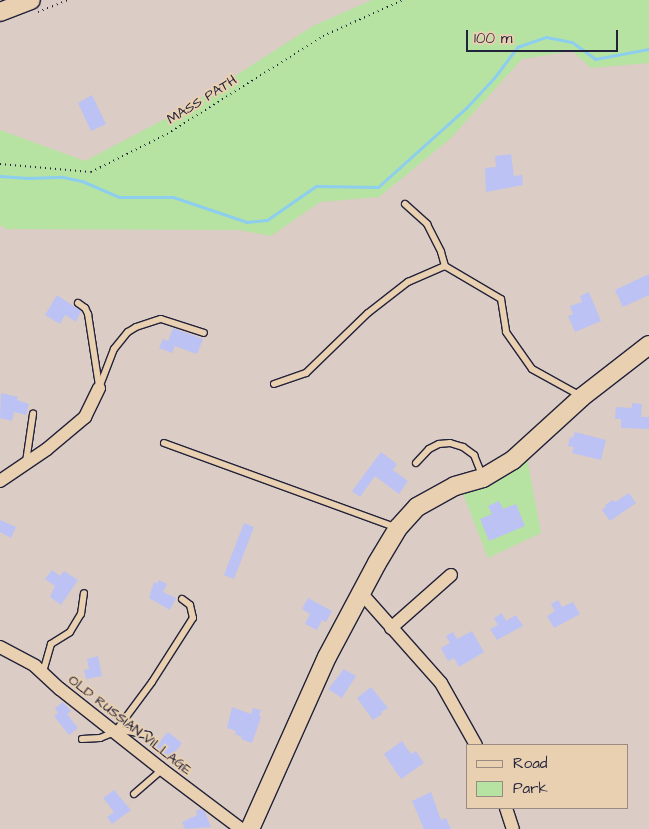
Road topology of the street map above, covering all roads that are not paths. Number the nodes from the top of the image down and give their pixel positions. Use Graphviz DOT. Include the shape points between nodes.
graph roads {
  1 [pos="31,0"];
  2 [pos="0,12"];
  3 [pos="405,204"];
  4 [pos="445,266"];
  5 [pos="78,302"];
  6 [pos="204,332"];
  7 [pos="649,345"];
  8 [pos="274,384"];
  9 [pos="99,388"];
  10 [pos="582,396"];
  11 [pos="33,414"];
  12 [pos="164,443"];
  13 [pos="25,463"];
  14 [pos="416,463"];
  15 [pos="483,478"];
  16 [pos="0,481"];
  17 [pos="398,528"];
  18 [pos="451,575"];
  19 [pos="84,593"];
  20 [pos="362,594"];
  21 [pos="182,599"];
  22 [pos="391,628"];
  23 [pos="0,647"];
  24 [pos="43,672"];
  25 [pos="116,730"];
  26 [pos="148,735"];
  27 [pos="82,739"];
  28 [pos="475,744"];
  29 [pos="162,770"];
  30 [pos="134,794"];
  31 [pos="506,809"];
  32 [pos="241,829"];
  33 [pos="250,829"];
  34 [pos="513,829"];
  1 -- 2 [label="street"];
  3 -- 4 [label="lane" via="427,224"];
  4 -- 8 [label="lane" via="408,282 368,314 306,373"];
  4 -- 10 [label="lane" via="501,299 506,332 532,369"];
  5 -- 9 [label="lane" via="88,314"];
  6 -- 9 [label="lane" via="161,318 136,327 114,349"];
  7 -- 10 [label="street"];
  9 -- 13 [label="street" via="85,418"];
  10 -- 15 [label="street" via="513,460"];
  11 -- 13 [label="lane"];
  12 -- 17 [label="lane"];
  13 -- 16 [label="street"];
  14 -- 15 [label="lane" via="428,449 450,443 474,455"];
  15 -- 17 [label="street" via="455,486 417,507"];
  17 -- 20 [label="street"];
  18 -- 22 [label="street"];
  19 -- 24 [label="lane" via="81,614 70,632 52,644"];
  20 -- 22 [label="street"];
  20 -- 33 [label="street" via="327,657"];
  21 -- 25 [label="lane" via="190,605 190,624"];
  22 -- 28 [label="street" via="441,683"];
  23 -- 24 [label="street, OLD RUSSIAN VILLAGE"];
  24 -- 25 [label="street, OLD RUSSIAN VILLAGE" via="60,689"];
  25 -- 26 [label="lane"];
  25 -- 27 [label="lane" via="100,738"];
  25 -- 29 [label="street, OLD RUSSIAN VILLAGE"];
  29 -- 30 [label="lane"];
  29 -- 32 [label="street, OLD RUSSIAN VILLAGE"];
  31 -- 34 [label="street"];
}
